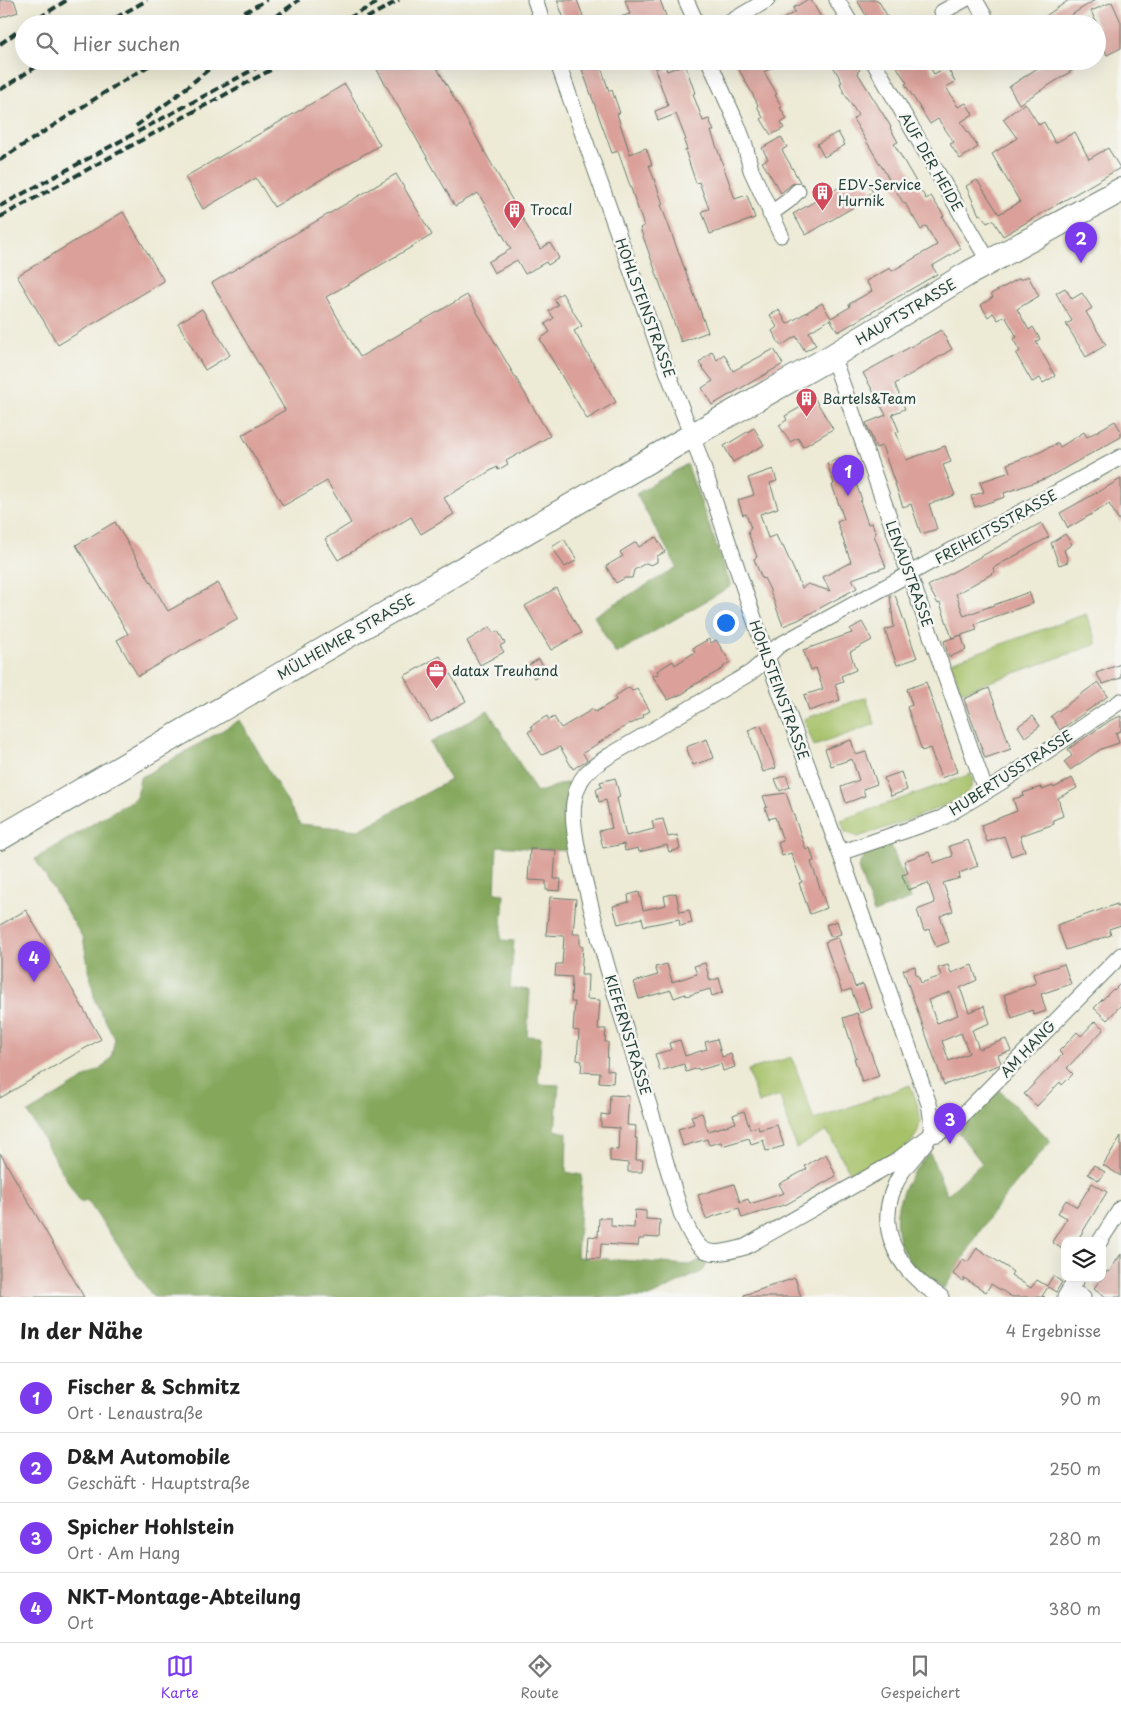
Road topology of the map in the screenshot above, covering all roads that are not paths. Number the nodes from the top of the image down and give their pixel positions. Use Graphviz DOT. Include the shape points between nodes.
graph roads {
  1 [pos="535,0"];
  2 [pos="686,0"];
  3 [pos="767,0"];
  4 [pos="837,0"];
  5 [pos="964,0"];
  6 [pos="975,0"];
  7 [pos="942,12"];
  8 [pos="540,15"];
  9 [pos="693,15"];
  10 [pos="742,15"];
  11 [pos="846,15"];
  12 [pos="984,15"];
  13 [pos="560,70"];
  14 [pos="713,70"];
  15 [pos="877,70"];
  16 [pos="1121,190"];
  17 [pos="798,191"];
  18 [pos="770,214"];
  19 [pos="781,235"];
  20 [pos="989,262"];
  21 [pos="831,357"];
  22 [pos="692,436"];
  23 [pos="1121,457"];
  24 [pos="910,575"];
  25 [pos="767,657"];
  26 [pos="1121,701"];
  27 [pos="986,792"];
  28 [pos="0,838"];
  29 [pos="840,853"];
  30 [pos="1121,955"];
  31 [pos="930,1135"];
  32 [pos="1121,1208"];
  33 [pos="1103,1237"];
  34 [pos="1070,1289"];
  35 [pos="941,1297"];
  36 [pos="1083,1297"];
  1 -- 8 [label="street"];
  2 -- 9 [label="street"];
  3 -- 10 [label="street"];
  4 -- 11 [label="street"];
  5 -- 7 [label="street"];
  6 -- 12 [label="street"];
  13 -- 22 [label="street, HOHLSTEINSTRASSE"];
  14 -- 18 [label="street" via="738,124 750,170"];
  15 -- 20 [label="street, AUF DER HEIDE"];
  16 -- 20 [label="main road, HAUPTSTRASSE"];
  17 -- 18 [label="street"];
  18 -- 19 [label="street"];
  20 -- 21 [label="main road, HAUPTSTRASSE"];
  21 -- 22 [label="main road, HAUPTSTRASSE"];
  21 -- 24 [label="street, LENAUSTRASSE"];
  22 -- 25 [label="street, HOHLSTEINSTRASSE"];
  22 -- 28 [label="main road, MÜLHEIMER STRASSE"];
  23 -- 24 [label="street, FREIHEITSSTRASSE"];
  24 -- 25 [label="street, FREIHEITSSTRASSE" via="778,646"];
  24 -- 27 [label="street, LENAUSTRASSE"];
  25 -- 29 [label="street, HOHLSTEINSTRASSE"];
  25 -- 31 [label="street, KIEFERNSTRASSE" via="750,673 592,767 582,778 574,799 572,813 600,943 682,1216 698,1247 704,1251 722,1252 745,1247 895,1162"];
  26 -- 27 [label="street, HUBERTUSSTRASSE"];
  27 -- 29 [label="street, HUBERTUSSTRASSE" via="942,818"];
  29 -- 31 [label="street, HOHLSTEINSTRASSE" via="929,1104"];
  30 -- 31 [label="street, AM HANG" via="953,1125"];
  31 -- 35 [label="street" via="902,1172 893,1190 888,1223 899,1259 913,1277"];
  32 -- 33 [label="street"];
  34 -- 36 [label="street"];
}
